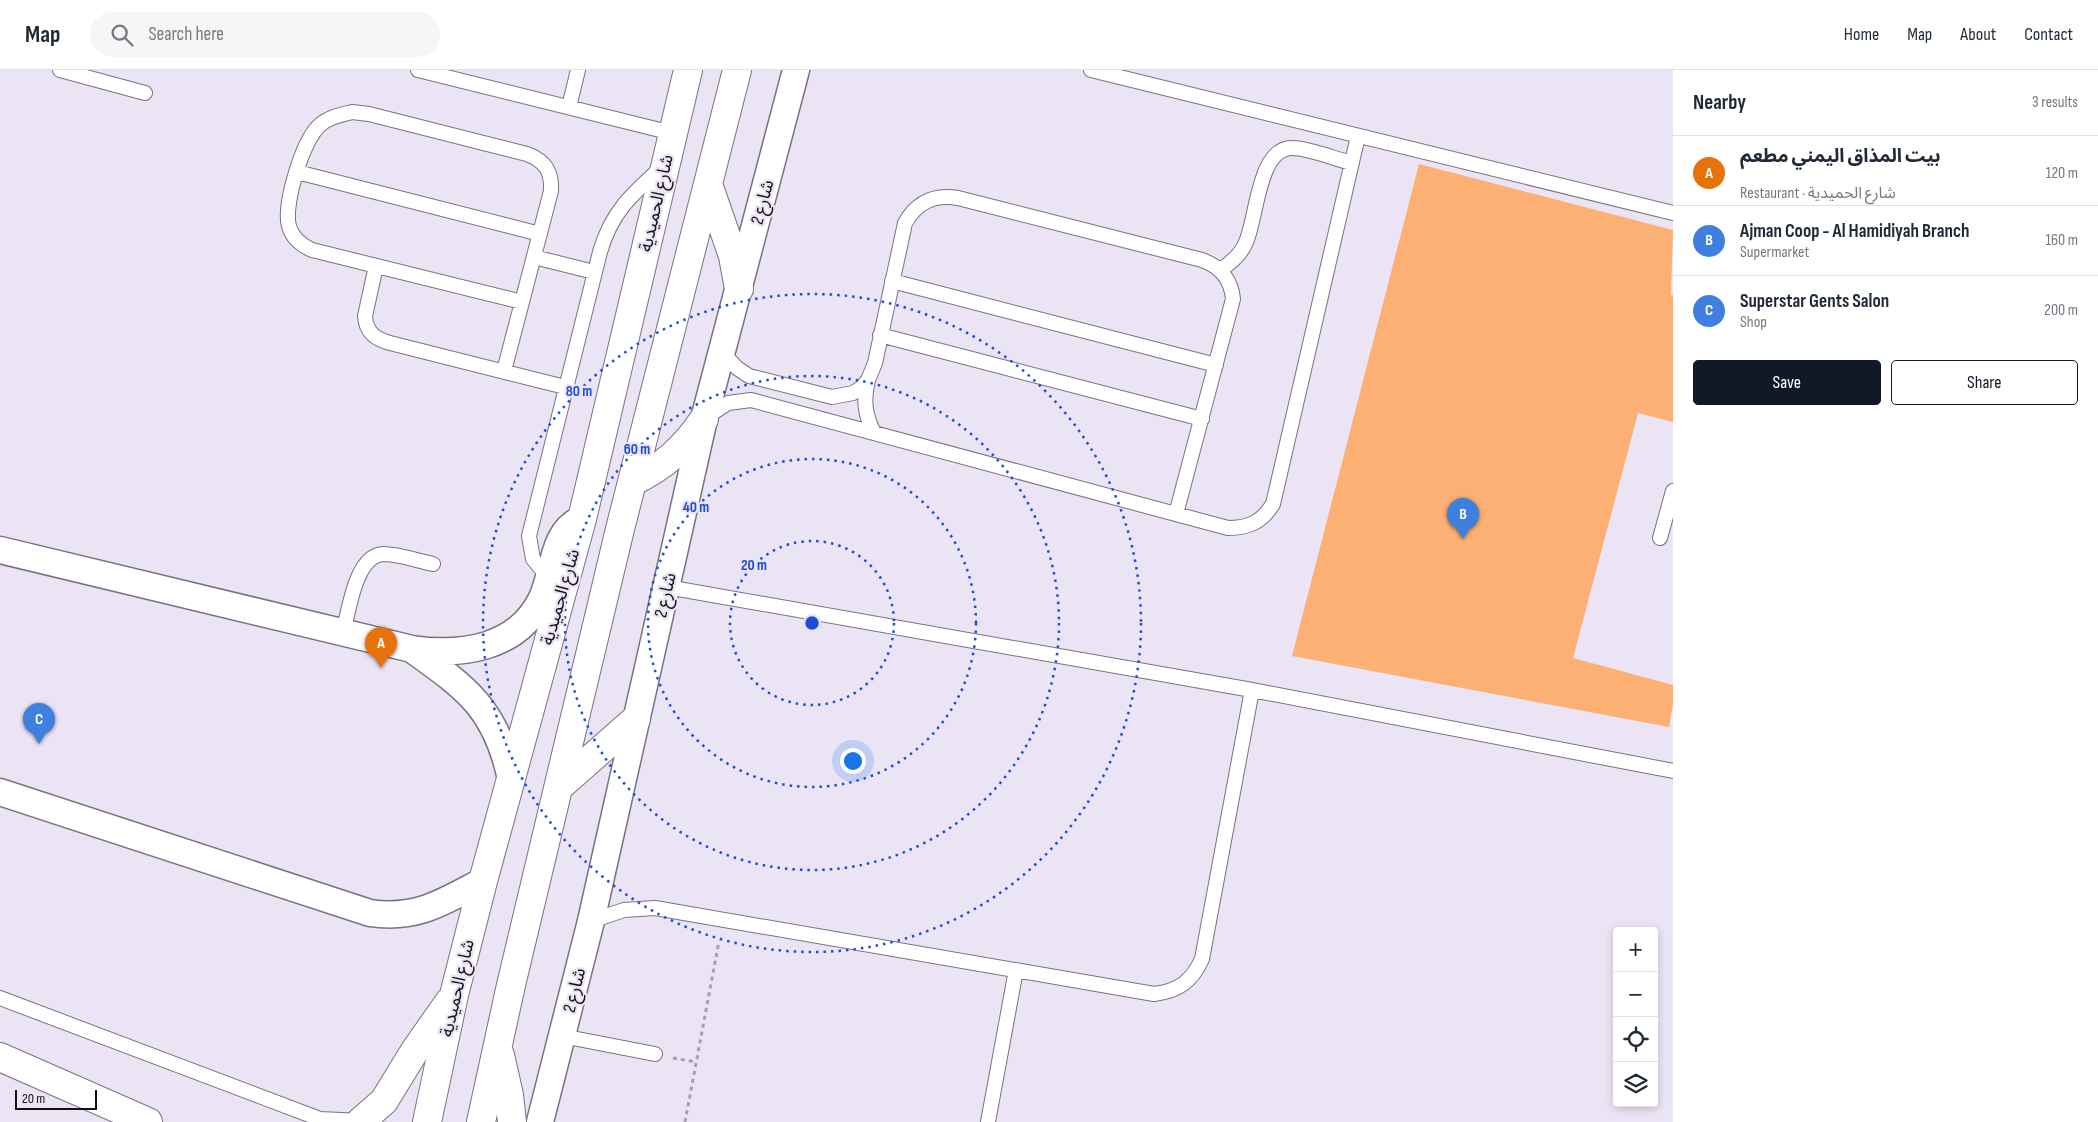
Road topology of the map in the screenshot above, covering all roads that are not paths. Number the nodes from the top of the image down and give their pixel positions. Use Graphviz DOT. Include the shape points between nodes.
graph roads {
  1 [pos="60,70"];
  2 [pos="418,70"];
  3 [pos="578,70"];
  4 [pos="688,70"];
  5 [pos="737,70"];
  6 [pos="796,70"];
  7 [pos="1090,70"];
  8 [pos="145,93"];
  9 [pos="569,107"];
  10 [pos="672,133"];
  11 [pos="1358,136"];
  12 [pos="1352,163"];
  13 [pos="665,165"];
  14 [pos="297,172"];
  15 [pos="708,184"];
  16 [pos="1673,214"];
  17 [pos="540,234"];
  18 [pos="534,256"];
  19 [pos="376,266"];
  20 [pos="1220,270"];
  21 [pos="594,272"];
  22 [pos="892,281"];
  23 [pos="739,289"];
  24 [pos="522,302"];
  25 [pos="880,335"];
  26 [pos="722,352"];
  27 [pos="1216,365"];
  28 [pos="504,371"];
  29 [pos="868,380"];
  30 [pos="565,387"];
  31 [pos="704,419"];
  32 [pos="1202,420"];
  33 [pos="874,433"];
  34 [pos="632,482"];
  35 [pos="1673,491"];
  36 [pos="1176,514"];
  37 [pos="582,519"];
  38 [pos="1660,538"];
  39 [pos="0,550"];
  40 [pos="433,564"];
  41 [pos="548,577"];
  42 [pos="667,587"];
  43 [pos="343,633"];
  44 [pos="412,649"];
  45 [pos="1252,690"];
  46 [pos="636,719"];
  47 [pos="1673,771"];
  48 [pos="510,775"];
  49 [pos="560,786"];
  50 [pos="0,792"];
  51 [pos="483,881"];
  52 [pos="591,922"];
  53 [pos="1016,970"];
  54 [pos="454,995"];
  55 [pos="0,998"];
  56 [pos="562,1036"];
  57 [pos="498,1048"];
  58 [pos="656,1054"];
  59 [pos="0,1057"];
  60 [pos="142,1119"];
  61 [pos="168,1122"];
  62 [pos="360,1122"];
  63 [pos="427,1122"];
  64 [pos="482,1122"];
  65 [pos="512,1122"];
  66 [pos="540,1122"];
  67 [pos="988,1122"];
  1 -- 8 [label="lane"];
  2 -- 9 [label="lane"];
  3 -- 9 [label="lane"];
  4 -- 10 [label="street, شارع الحميدية"];
  5 -- 15 [label="street"];
  6 -- 23 [label="street, شارع 2"];
  7 -- 11 [label="lane"];
  9 -- 10 [label="lane"];
  10 -- 13 [label="street, شارع الحميدية"];
  11 -- 12 [label="lane"];
  11 -- 16 [label="lane"];
  12 -- 20 [label="lane" via="1300,149 1283,149 1275,154 1266,170 1246,244"];
  12 -- 36 [label="lane" via="1273,504 1261,520 1240,528 1228,528"];
  13 -- 21 [label="lane" via="620,207 604,237"];
  13 -- 37 [label="street, شارع الحميدية"];
  14 -- 17 [label="lane"];
  14 -- 17 [label="lane" via="308,138 320,124 335,116 352,112 369,114 434,130 538,159 547,167 552,179 551,190"];
  14 -- 19 [label="lane" via="287,216 294,237 312,250"];
  15 -- 23 [label="street" via="733,256"];
  15 -- 34 [label="street"];
  17 -- 18 [label="lane"];
  18 -- 21 [label="lane"];
  18 -- 24 [label="lane"];
  19 -- 24 [label="lane"];
  19 -- 28 [label="lane" via="365,316 374,337 390,344"];
  20 -- 22 [label="lane" via="1202,260 948,196 927,200 910,214"];
  20 -- 27 [label="lane" via="1227,278 1233,299"];
  21 -- 30 [label="lane"];
  22 -- 25 [label="lane"];
  22 -- 27 [label="lane"];
  23 -- 26 [label="street, شارع 2"];
  24 -- 28 [label="lane"];
  25 -- 29 [label="lane"];
  25 -- 32 [label="lane"];
  26 -- 29 [label="lane" via="749,376 832,397 854,393"];
  26 -- 31 [label="street, شارع 2"];
  27 -- 32 [label="lane"];
  28 -- 30 [label="lane"];
  29 -- 33 [label="lane" via="864,402"];
  30 -- 41 [label="lane" via="529,536 533,559"];
  31 -- 33 [label="lane" via="728,403 750,400"];
  31 -- 34 [label="street" via="688,442 667,462"];
  31 -- 42 [label="street, شارع 2"];
  32 -- 36 [label="lane"];
  33 -- 36 [label="lane"];
  34 -- 49 [label="street"];
  35 -- 38 [label="lane"];
  37 -- 41 [label="street" via="575,521 562,537"];
  37 -- 48 [label="street, شارع الحميدية"];
  39 -- 43 [label="street"];
  40 -- 43 [label="lane" via="384,554 370,559 361,569"];
  41 -- 44 [label="street" via="542,598 531,614 502,638 486,646 452,653"];
  42 -- 45 [label="lane"];
  42 -- 46 [label="street, شارع 2"];
  43 -- 44 [label="street"];
  44 -- 48 [label="street" via="457,682 484,709 496,730"];
  45 -- 47 [label="lane"];
  45 -- 53 [label="lane" via="1202,959 1195,973 1177,988 1154,994"];
  46 -- 49 [label="street"];
  46 -- 52 [label="street, شارع 2"];
  48 -- 51 [label="street, شارع الحميدية"];
  49 -- 57 [label="street"];
  50 -- 51 [label="street" via="370,913 401,915 431,909"];
  51 -- 54 [label="street, شارع الحميدية"];
  52 -- 53 [label="lane" via="624,910 655,908"];
  52 -- 56 [label="street, شارع 2"];
  53 -- 67 [label="lane"];
  54 -- 62 [label="street" via="384,1101"];
  54 -- 63 [label="street, شارع الحميدية"];
  55 -- 62 [label="lane" via="320,1118"];
  56 -- 58 [label="lane"];
  56 -- 66 [label="street, شارع 2"];
  57 -- 64 [label="street"];
  57 -- 65 [label="street" via="505,1071"];
  59 -- 60 [label="street"];
  60 -- 61 [label="street"];
}
